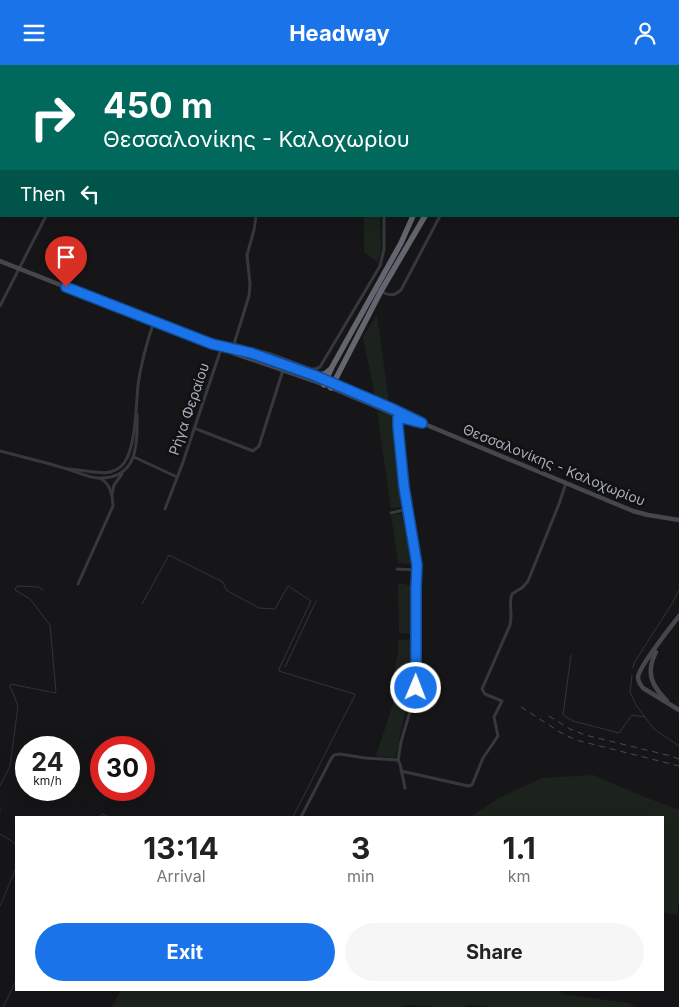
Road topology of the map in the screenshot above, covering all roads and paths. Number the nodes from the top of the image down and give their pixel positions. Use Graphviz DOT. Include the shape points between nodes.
graph roads {
  1 [pos="46,217"];
  2 [pos="256,217"];
  3 [pos="384,217"];
  4 [pos="413,217"];
  5 [pos="424,217"];
  6 [pos="439,217"];
  7 [pos="0,261"];
  8 [pos="20,268"];
  9 [pos="381,291"];
  10 [pos="0,306"];
  11 [pos="154,321"];
  12 [pos="216,345"];
  13 [pos="222,348"];
  14 [pos="233,348"];
  15 [pos="323,363"];
  16 [pos="332,367"];
  17 [pos="283,370"];
  18 [pos="316,376"];
  19 [pos="325,382"];
  20 [pos="332,385"];
  21 [pos="137,401"];
  22 [pos="396,416"];
  23 [pos="422,423"];
  24 [pos="194,428"];
  25 [pos="0,451"];
  26 [pos="134,457"];
  27 [pos="68,469"];
  28 [pos="124,470"];
  29 [pos="114,471"];
  30 [pos="105,473"];
  31 [pos="110,477"];
  32 [pos="177,477"];
  33 [pos="96,478"];
  34 [pos="566,483"];
  35 [pos="114,485"];
  36 [pos="109,487"];
  37 [pos="111,495"];
  38 [pos="165,509"];
  39 [pos="408,509"];
  40 [pos="391,513"];
  41 [pos="679,520"];
  42 [pos="397,569"];
  43 [pos="417,570"];
  44 [pos="78,584"];
  45 [pos="679,616"];
  46 [pos="659,643"];
  47 [pos="674,707"];
  48 [pos="679,710"];
  49 [pos="398,760"];
  50 [pos="402,771"];
  51 [pos="405,788"];
  52 [pos="302,816"];
  1 -- 8 [label="street"];
  2 -- 14 [label="street" via="247,255 249,296"];
  3 -- 15 [label="street" via="382,261"];
  4 -- 16 [label="highway"];
  5 -- 9 [label="highway"];
  6 -- 9 [label="street" via="402,290 390,296"];
  7 -- 8 [label="main road"];
  8 -- 10 [label="street"];
  8 -- 11 [label="main road"];
  9 -- 20 [label="highway"];
  11 -- 12 [label="main road"];
  11 -- 21 [label="street" via="140,371"];
  12 -- 13 [label="main road, Θεσσαλονίκης - Καλοχωρίου"];
  12 -- 14 [label="main road"];
  13 -- 14 [label="main road, Θεσσαλονίκης - Καλοχωρίου"];
  13 -- 24 [label="street, Ρήγα Φεραίου"];
  14 -- 15 [label="street" via="271,354 311,369 318,369"];
  14 -- 17 [label="main road, Θεσσαλονίκης - Καλοχωρίου"];
  14 -- 18 [label="main road, Θεσσαλονίκης - Καλοχωρίου"];
  15 -- 16 [label="street"];
  16 -- 18 [label="highway"];
  16 -- 19 [label="highway"];
  17 -- 19 [label="main road, Θεσσαλονίκης - Καλοχωρίου"];
  17 -- 24 [label="street" via="258,446 253,451"];
  18 -- 19 [label="main road, Θεσσαλονίκης - Καλοχωρίου"];
  19 -- 20 [label="main road, Θεσσαλονίκης - Καλοχωρίου"];
  20 -- 22 [label="main road, Θεσσαλονίκης - Καλοχωρίου"];
  20 -- 23 [label="main road, Θεσσαλονίκης - Καλοχωρίου"];
  21 -- 26 [label="street"];
  21 -- 29 [label="street" via="130,452 125,463"];
  22 -- 23 [label="main road, Θεσσαλονίκης - Καλοχωρίου"];
  22 -- 39 [label="street"];
  23 -- 34 [label="main road, Θεσσαλονίκης - Καλοχωρίου"];
  24 -- 32 [label="street, Ρήγα Φεραίου"];
  25 -- 27 [label="street"];
  26 -- 28 [label="street"];
  26 -- 32 [label="street, Ρήγα Φεραίου"];
  27 -- 30 [label="street"];
  27 -- 33 [label="street"];
  28 -- 31 [label="street"];
  28 -- 35 [label="street"];
  29 -- 30 [label="street"];
  29 -- 31 [label="street"];
  30 -- 31 [label="street"];
  31 -- 33 [label="street"];
  31 -- 35 [label="street"];
  31 -- 36 [label="street"];
  32 -- 38 [label="street, Ρήγα Φεραίου"];
  33 -- 36 [label="street" via="105,481"];
  34 -- 41 [label="main road, Θεσσαλονίκης - Καλοχωρίου" via="633,511"];
  34 -- 50 [label="street" via="528,581 510,599 510,625 482,689 485,694 502,701 494,717 498,736 483,758 472,785"];
  35 -- 37 [label="street"];
  36 -- 37 [label="street"];
  37 -- 44 [label="street" via="113,506"];
  39 -- 40 [label="street"];
  39 -- 43 [label="street"];
  42 -- 43 [label="street"];
  43 -- 49 [label="street" via="416,681"];
  45 -- 46 [label="main road"];
  46 -- 47 [label="main road" via="650,673 656,689"];
  46 -- 47 [label="main road" via="640,671 638,680 643,688"];
  47 -- 48 [label="main road"];
  49 -- 50 [label="street"];
  49 -- 52 [label="street" via="334,755"];
  50 -- 51 [label="street"];
}
